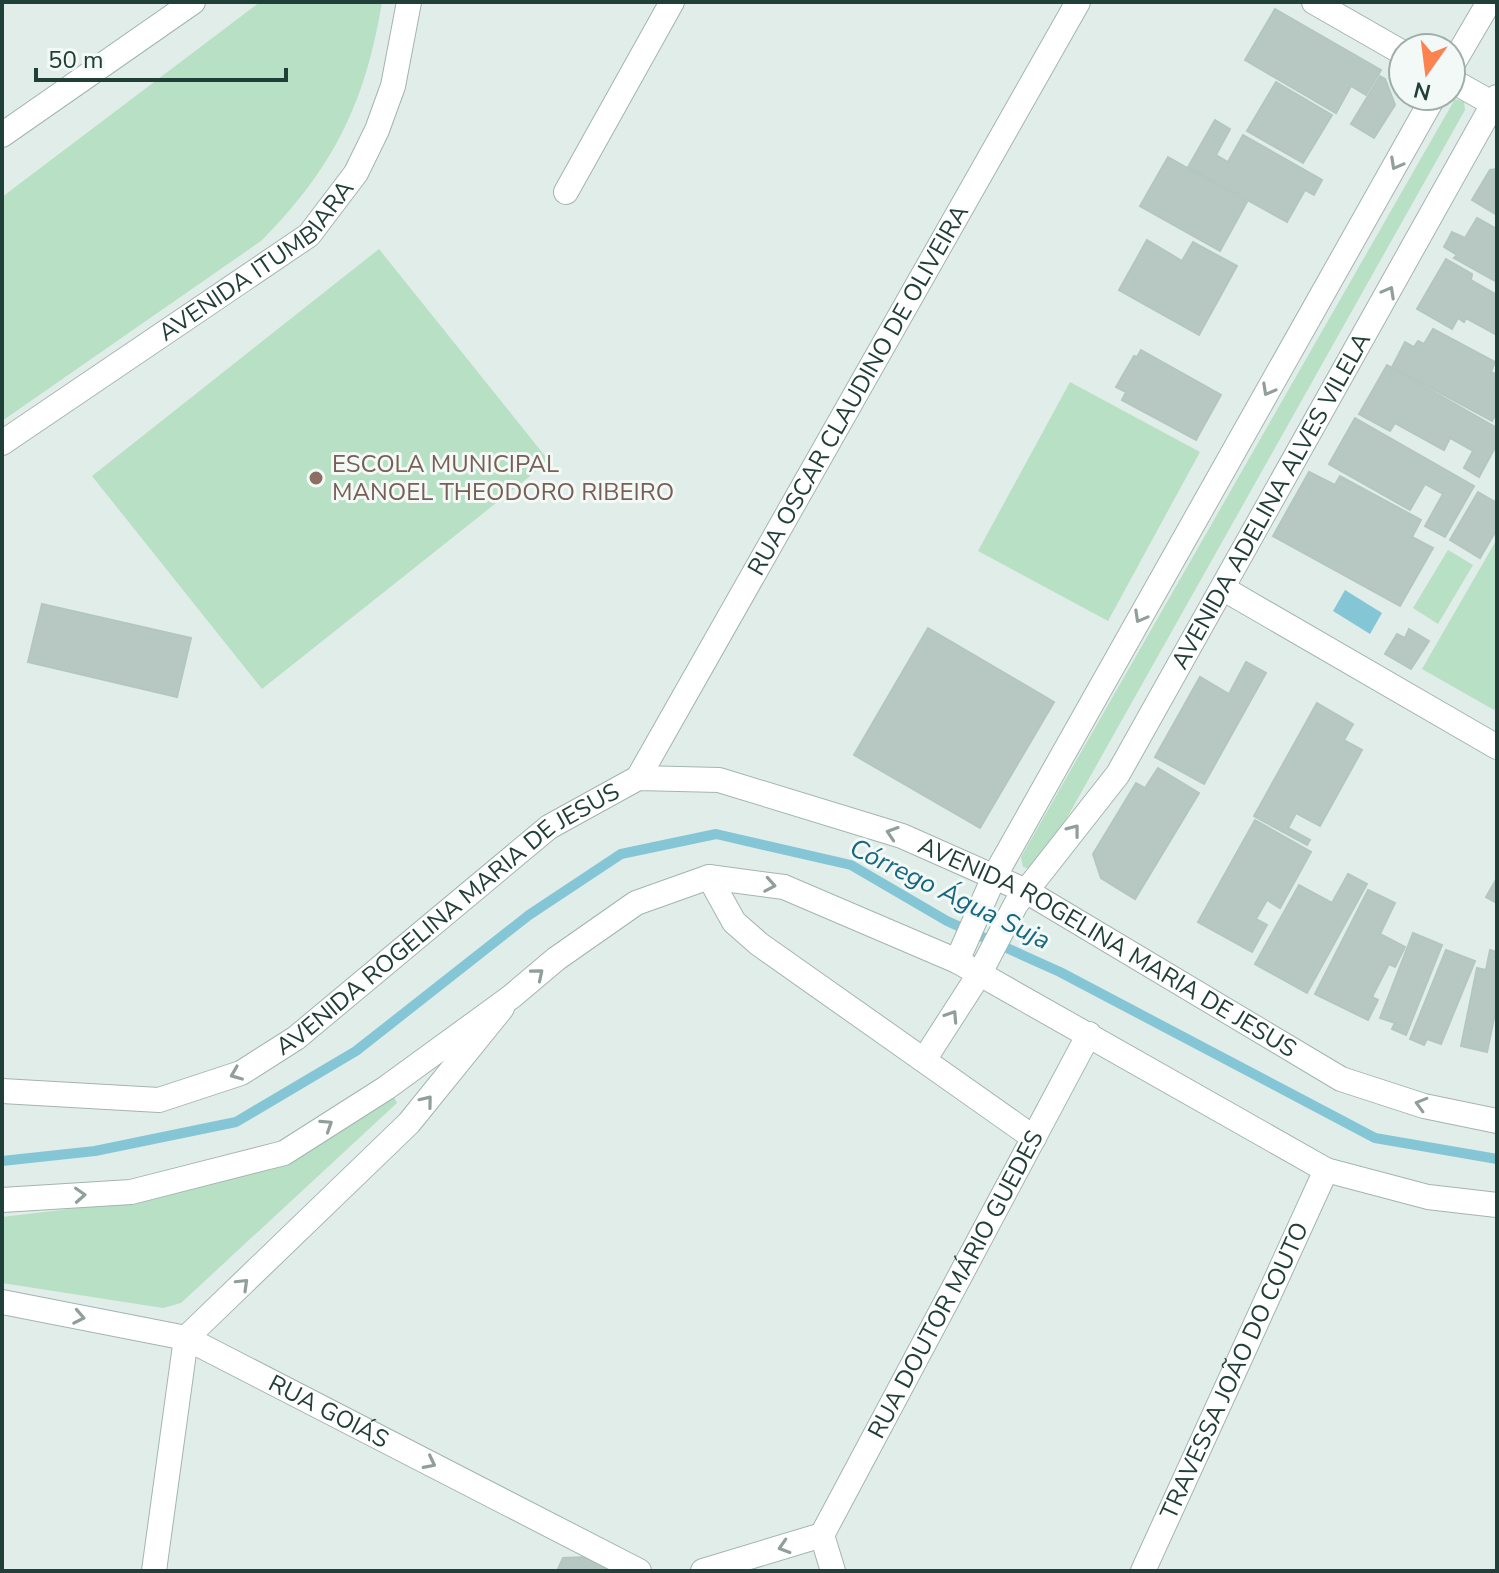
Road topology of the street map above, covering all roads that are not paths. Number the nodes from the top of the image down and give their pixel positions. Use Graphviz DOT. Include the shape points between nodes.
graph roads {
  1 [pos="193,2"];
  2 [pos="409,2"];
  3 [pos="672,2"];
  4 [pos="1078,2"];
  5 [pos="1314,2"];
  6 [pos="1489,2"];
  7 [pos="1467,40"];
  8 [pos="1387,44"];
  9 [pos="1467,88"];
  10 [pos="1496,102"];
  11 [pos="1425,112"];
  12 [pos="2,135"];
  13 [pos="566,192"];
  14 [pos="2,443"];
  15 [pos="1224,589"];
  16 [pos="1497,747"];
  17 [pos="638,778"];
  18 [pos="709,877"];
  19 [pos="992,883"];
  20 [pos="1021,898"];
  21 [pos="961,954"];
  22 [pos="984,965"];
  23 [pos="511,997"];
  24 [pos="1089,1034"];
  25 [pos="924,1060"];
  26 [pos="2,1091"];
  27 [pos="1497,1121"];
  28 [pos="1034,1138"];
  29 [pos="1326,1170"];
  30 [pos="2,1200"];
  31 [pos="1497,1205"];
  32 [pos="2,1302"];
  33 [pos="186,1338"];
  34 [pos="822,1535"];
  35 [pos="154,1571"];
  36 [pos="639,1571"];
  37 [pos="703,1571"];
  38 [pos="833,1571"];
  39 [pos="1143,1571"];
  1 -- 12 [label="street"];
  2 -- 14 [label="street, AVENIDA ITUMBIARA" via="393,86 377,130 356,173 309,235"];
  3 -- 13 [label="street"];
  4 -- 17 [label="street, RUA OSCAR CLAUDINO DE OLIVEIRA"];
  5 -- 8 [label="street"];
  6 -- 7 [label="street"];
  9 -- 10 [label="street"];
  15 -- 10 [label="street, AVENIDA ADELINA ALVES VILELA, one-way"];
  11 -- 19 [label="street, one-way"];
  15 -- 16 [label="street"];
  20 -- 15 [label="street, AVENIDA ADELINA ALVES VILELA, one-way" via="1118,774"];
  19 -- 17 [label="street, AVENIDA ROGELINA MARIA DE JESUS, one-way" via="902,836 765,793 719,780"];
  17 -- 26 [label="street, AVENIDA ROGELINA MARIA DE JESUS, one-way" via="549,827 296,1038 241,1073 159,1100"];
  18 -- 21 [label="street, one-way" via="784,887"];
  23 -- 18 [label="street, one-way" via="636,903"];
  18 -- 25 [label="street" via="734,922 759,944"];
  19 -- 20 [label="street, AVENIDA ROGELINA MARIA DE JESUS"];
  19 -- 21 [label="street"];
  20 -- 22 [label="street, AVENIDA ADELINA ALVES VILELA"];
  27 -- 20 [label="street, AVENIDA ROGELINA MARIA DE JESUS, one-way" via="1424,1106 1341,1079"];
  21 -- 22 [label="street"];
  22 -- 24 [label="street"];
  25 -- 22 [label="street, AVENIDA ADELINA ALVES VILELA, one-way"];
  30 -- 23 [label="street, one-way" via="131,1192 284,1153 386,1088"];
  33 -- 23 [label="street, one-way" via="409,1123"];
  24 -- 28 [label="street, RUA DOUTOR MÁRIO GUEDES"];
  24 -- 29 [label="street"];
  25 -- 28 [label="street"];
  28 -- 34 [label="street, RUA DOUTOR MÁRIO GUEDES"];
  29 -- 31 [label="street" via="1428,1197"];
  29 -- 39 [label="street, TRAVESSA JOÃO DO COUTO"];
  32 -- 33 [label="street, RUA GOIÁS, one-way"];
  33 -- 35 [label="street"];
  33 -- 36 [label="street, RUA GOIÁS, one-way"];
  34 -- 37 [label="street, one-way"];
  34 -- 38 [label="street"];
}
